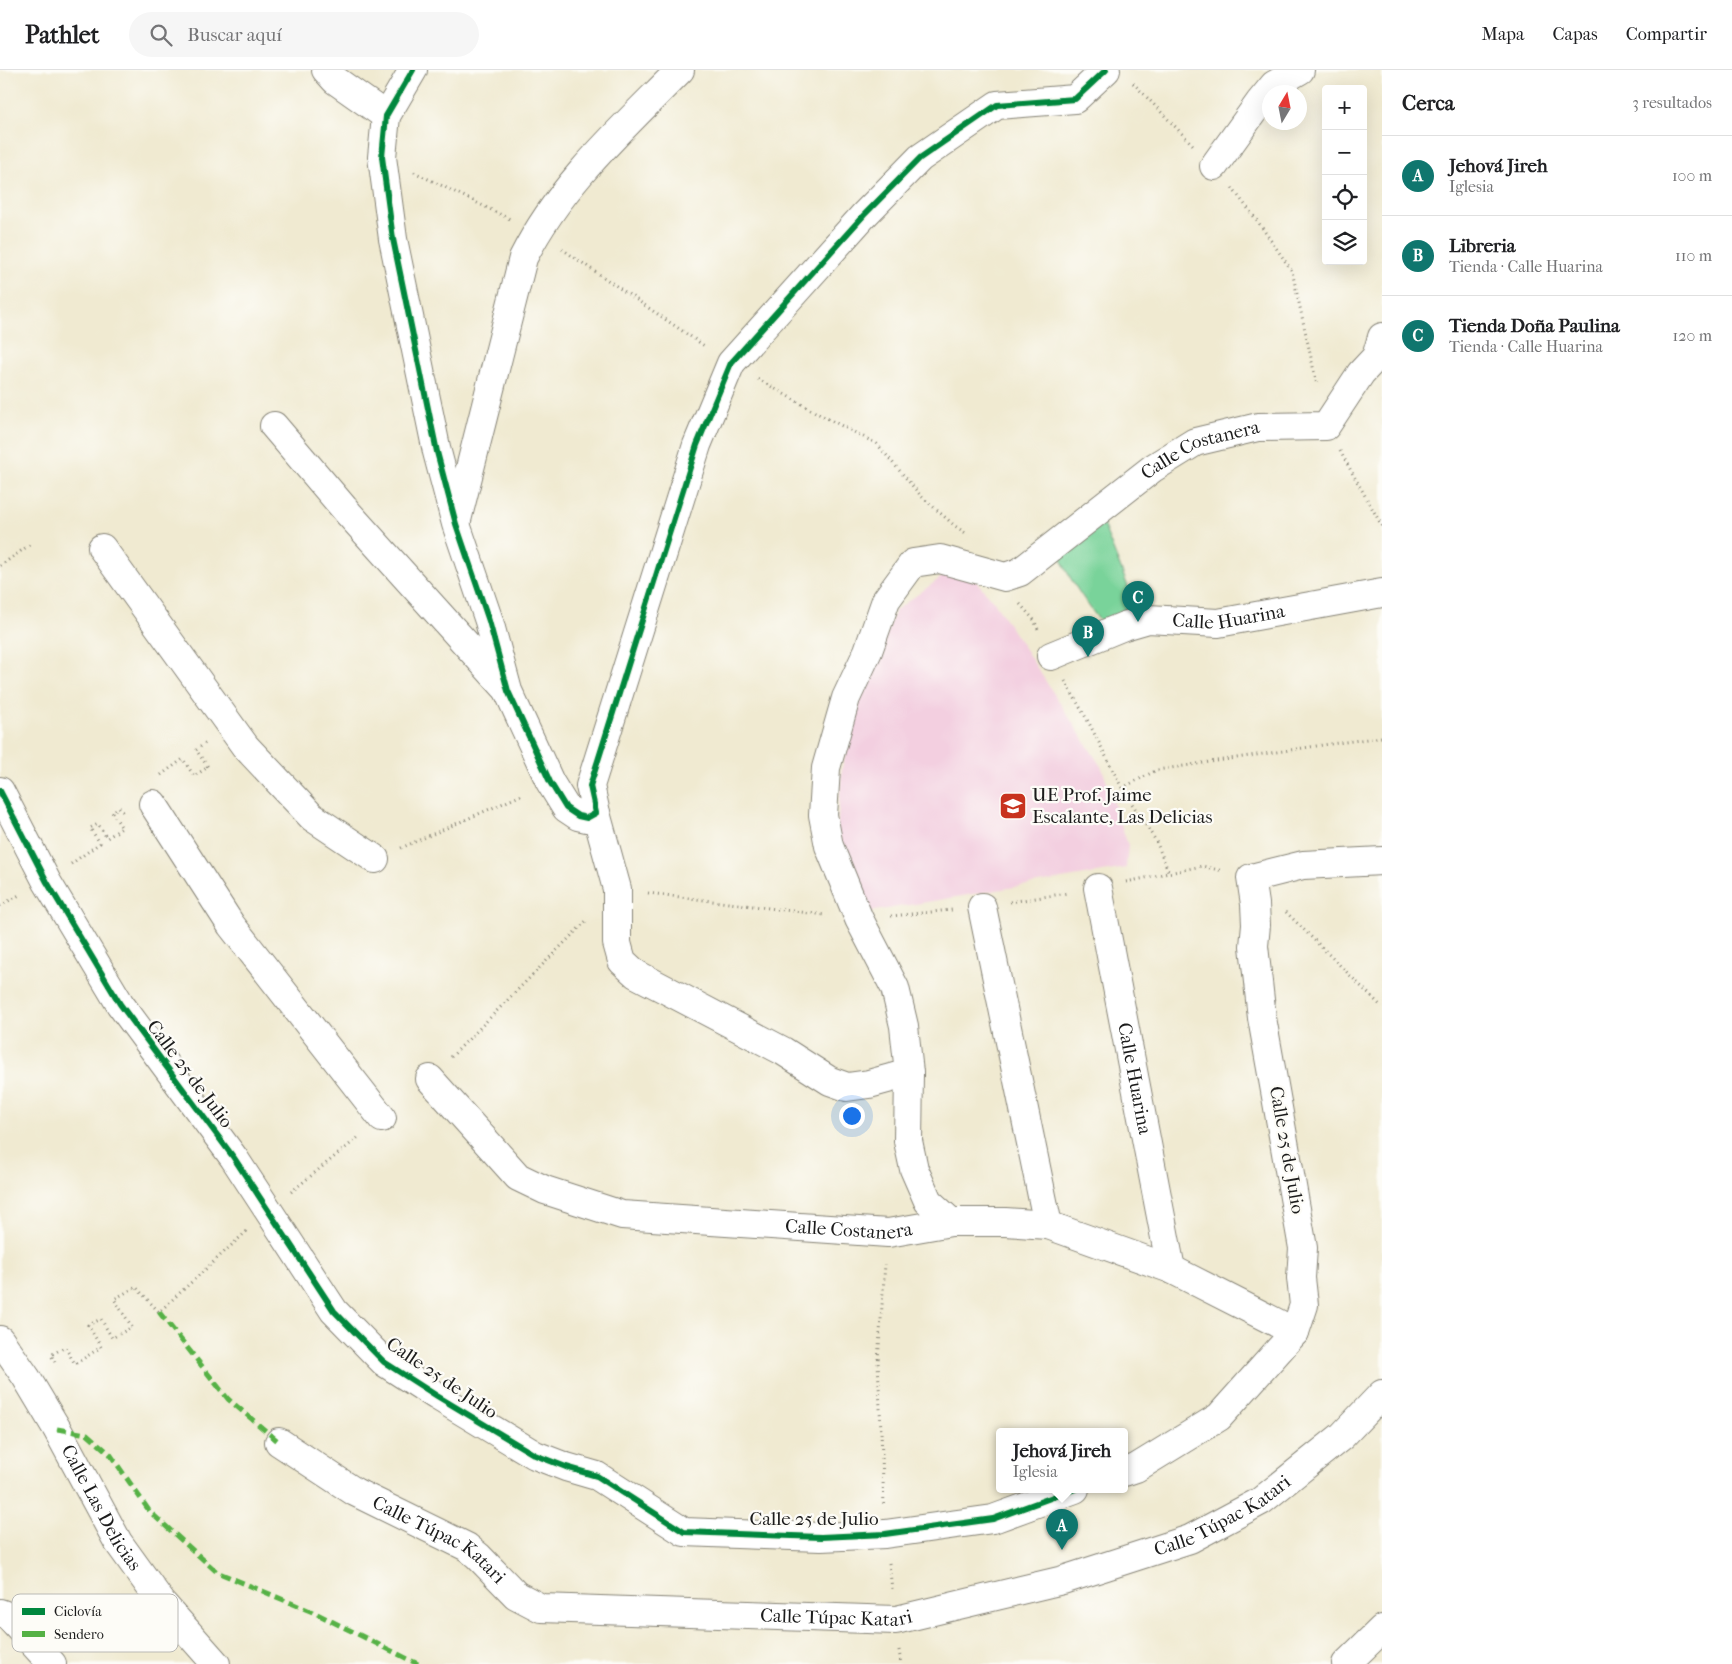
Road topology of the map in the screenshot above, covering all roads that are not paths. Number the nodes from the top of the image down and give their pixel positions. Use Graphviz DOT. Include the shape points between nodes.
graph roads {
  1 [pos="326,70"];
  2 [pos="413,70"];
  3 [pos="680,70"];
  4 [pos="1300,70"];
  5 [pos="1116,73"];
  6 [pos="386,116"];
  7 [pos="1214,166"];
  8 [pos="1382,336"];
  9 [pos="274,426"];
  10 [pos="456,524"];
  11 [pos="102,548"];
  12 [pos="1382,593"];
  13 [pos="1051,656"];
  14 [pos="508,691"];
  15 [pos="0,791"];
  16 [pos="153,804"];
  17 [pos="596,813"];
  18 [pos="376,859"];
  19 [pos="1382,860"];
  20 [pos="1098,888"];
  21 [pos="982,907"];
  22 [pos="909,1073"];
  23 [pos="430,1079"];
  24 [pos="382,1118"];
  25 [pos="951,1222"];
  26 [pos="1048,1225"];
  27 [pos="1171,1269"];
  28 [pos="1295,1332"];
  29 [pos="0,1340"];
  30 [pos="1382,1394"];
  31 [pos="280,1442"];
  32 [pos="1128,1471"];
  33 [pos="1064,1493"];
  34 [pos="156,1594"];
  35 [pos="0,1613"];
  36 [pos="12,1620"];
  37 [pos="178,1621"];
  38 [pos="1382,1629"];
  39 [pos="41,1652"];
  40 [pos="52,1664"];
  41 [pos="216,1664"];
  42 [pos="1346,1664"];
  1 -- 6 [label="street"];
  2 -- 6 [label="street"];
  3 -- 10 [label="street" via="582,170 536,232 523,258"];
  4 -- 7 [label="street" via="1274,85"];
  5 -- 17 [label="street" via="1075,99 997,105 920,158 864,215 731,363 697,445 590,786"];
  6 -- 10 [label="street" via="382,157 393,238 437,452"];
  8 -- 22 [label="street, Calle Costanera" via="1376,356 1360,373 1326,426 1258,427 1195,442 1153,468 1020,572 1005,577 940,559 912,562 886,600 868,651 846,698 826,768 823,815 829,846 859,919 895,988 904,1026"];
  9 -- 14 [label="street"];
  10 -- 14 [label="street" via="489,621"];
  11 -- 18 [label="street" via="246,746 312,817"];
  12 -- 13 [label="street, Calle Huarina" via="1218,623 1148,619"];
  14 -- 17 [label="street" via="550,782 566,808 587,818"];
  15 -- 33 [label="street, Calle 25 de Julio" via="47,882 120,1004 234,1158 334,1311 384,1362 535,1455 597,1476 684,1532 820,1538 885,1534 993,1520"];
  16 -- 24 [label="street" via="231,925"];
  17 -- 22 [label="street" via="617,888 616,943 622,961 636,974 783,1051 830,1081 847,1087"];
  19 -- 28 [label="street, Calle 25 de Julio" via="1303,865 1251,878 1262,1018 1303,1248 1301,1278 1304,1305"];
  20 -- 27 [label="street, Calle Huarina"];
  21 -- 26 [label="street"];
  22 -- 25 [label="street" via="908,1142 914,1169 928,1201"];
  23 -- 25 [label="street, Calle Costanera" via="518,1177 545,1190 622,1215 888,1233"];
  25 -- 26 [label="street, Calle Costanera"];
  26 -- 27 [label="street, Calle Costanera"];
  27 -- 28 [label="street, Calle Costanera"];
  28 -- 32 [label="street, Calle 25 de Julio" via="1218,1417"];
  29 -- 34 [label="street, Calle Las Delicias" via="57,1429 118,1542"];
  30 -- 31 [label="street, Calle Túpac Katari" via="1342,1436 1261,1501 1190,1539 1063,1580 896,1620 541,1608 516,1595 466,1547 355,1492"];
  35 -- 36 [label="street"];
  37 -- 41 [label="street, Calle Las Delicias"];
  38 -- 42 [label="street"];
  39 -- 40 [label="street"];
}
